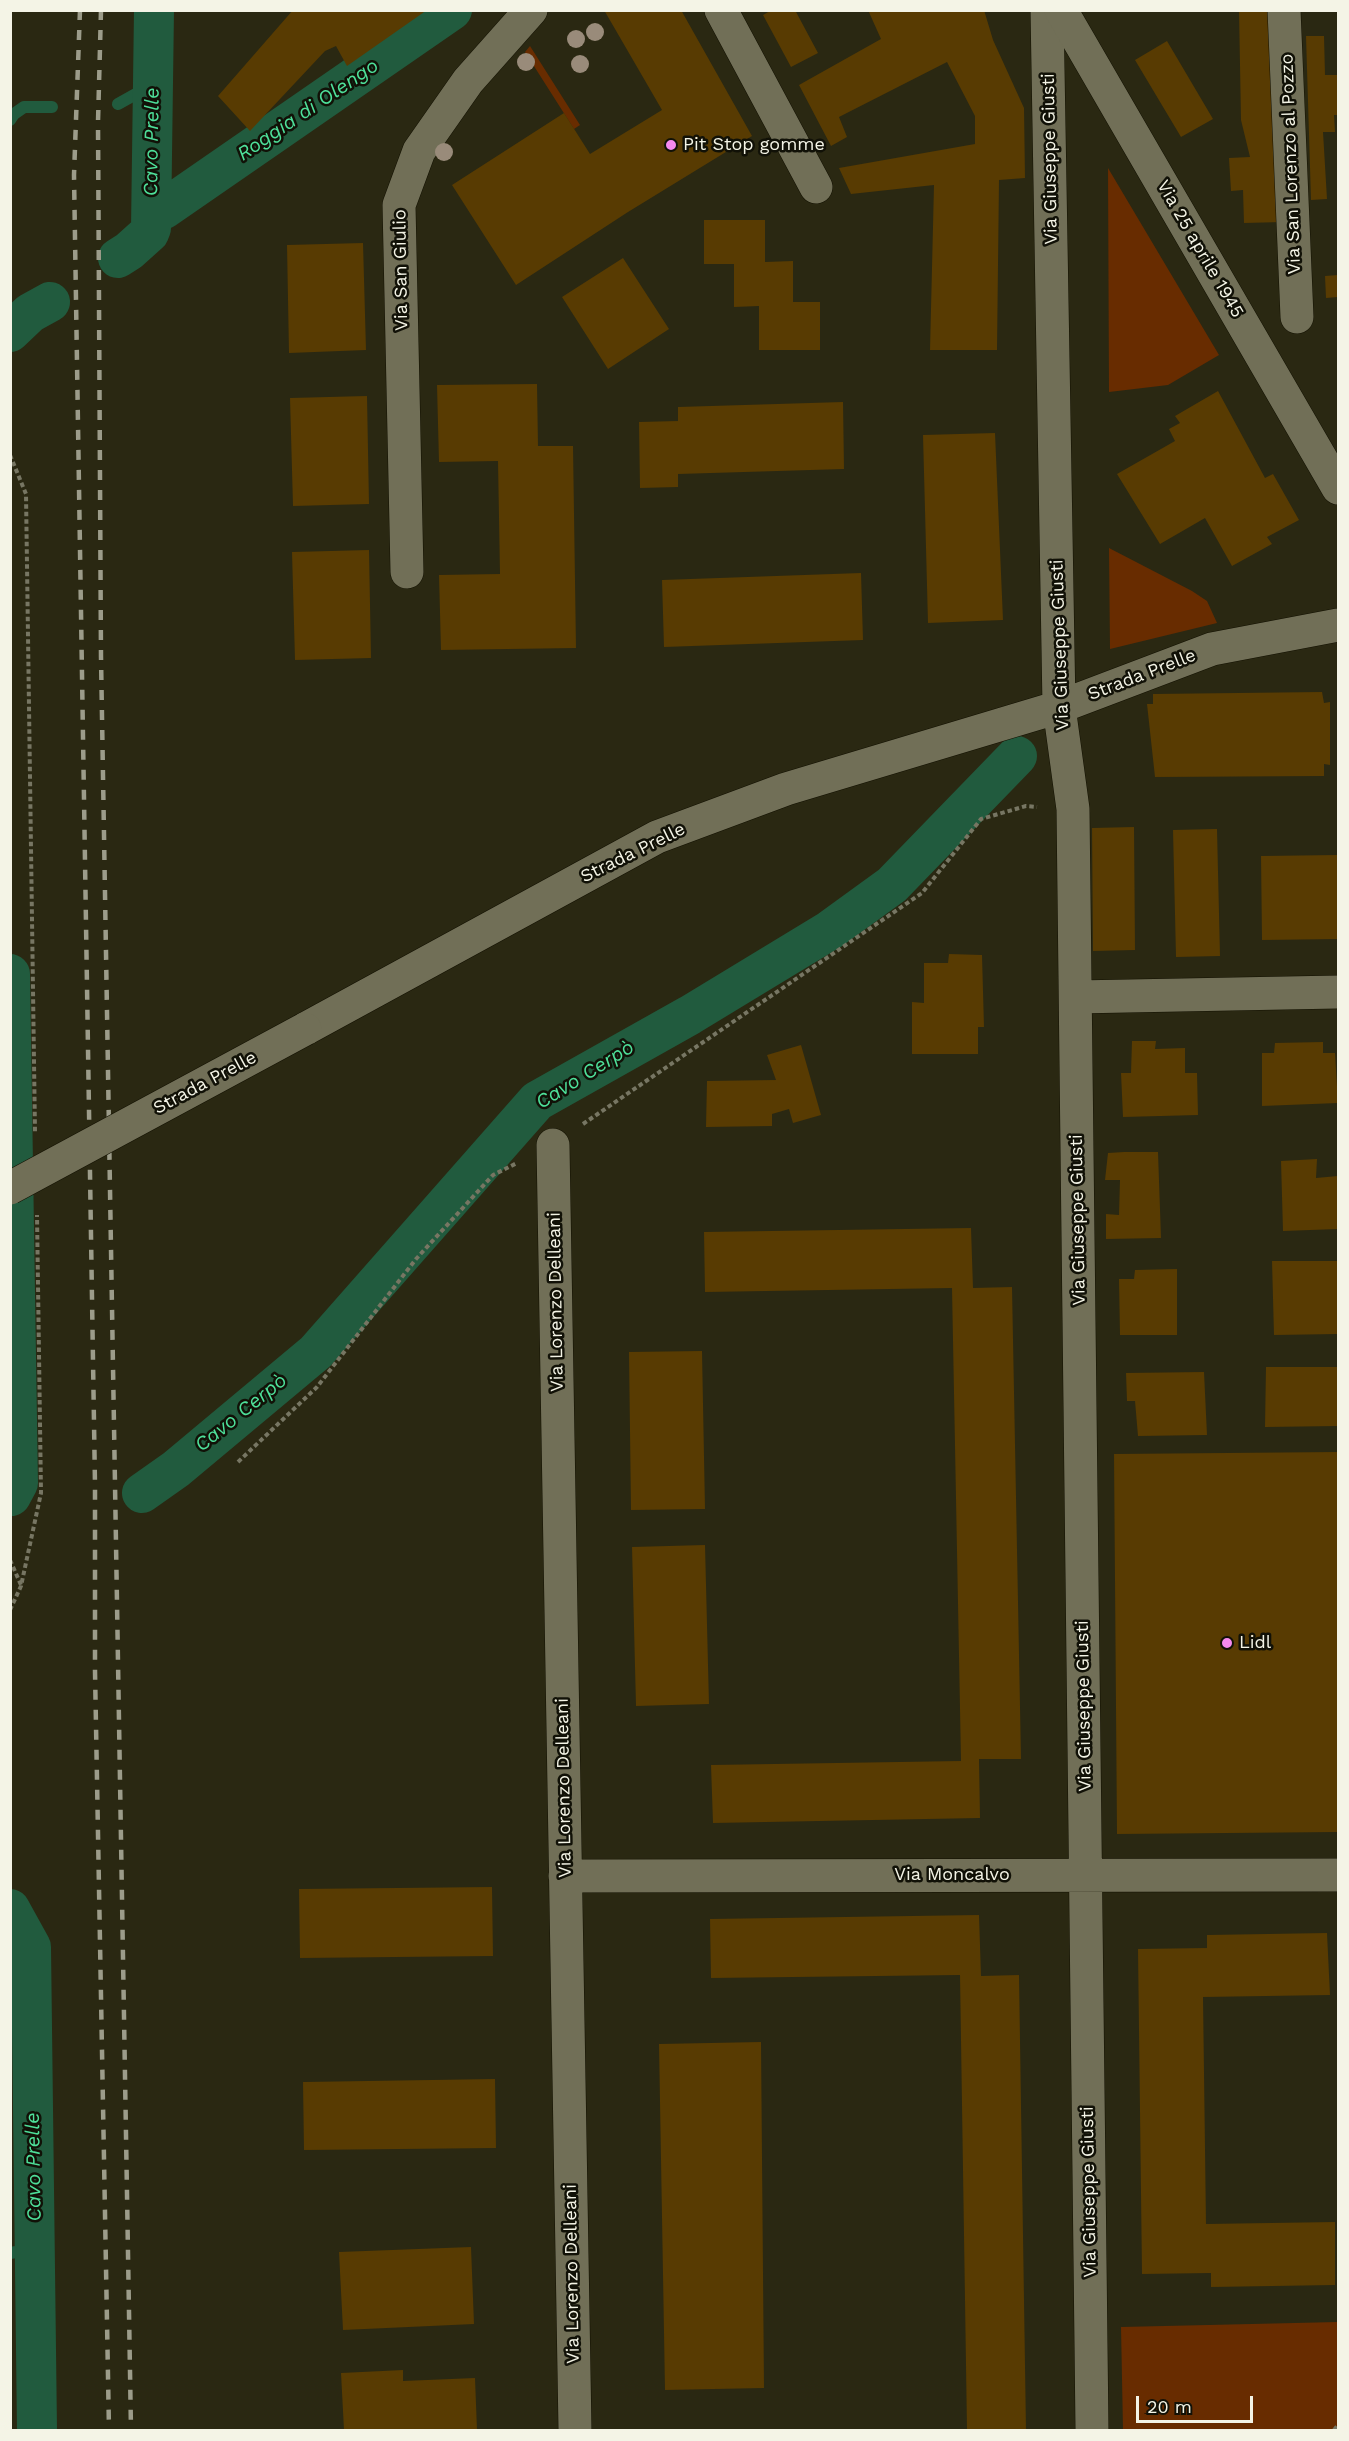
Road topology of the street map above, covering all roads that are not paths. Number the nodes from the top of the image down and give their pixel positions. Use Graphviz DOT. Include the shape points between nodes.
graph roads {
  1 [pos="531,10"];
  2 [pos="721,10"];
  3 [pos="1047,10"];
  4 [pos="1061,10"];
  5 [pos="1284,10"];
  6 [pos="816,187"];
  7 [pos="1297,317"];
  8 [pos="1338,488"];
  9 [pos="406,572"];
  10 [pos="1338,625"];
  11 [pos="1059,707"];
  12 [pos="1338,992"];
  13 [pos="1076,997"];
  14 [pos="553,1145"];
  15 [pos="10,1188"];
  16 [pos="1085,1875"];
  17 [pos="1338,1875"];
  18 [pos="566,1876"];
  19 [pos="575,2430"];
  20 [pos="1092,2430"];
  1 -- 9 [label="street, Via San Giulio" via="468,81 418,151 399,205"];
  2 -- 6 [label="street"];
  3 -- 11 [label="street, Via Giuseppe Giusti"];
  4 -- 8 [label="street, Via 25 aprile 1945"];
  5 -- 7 [label="street, Via San Lorenzo al Pozzo"];
  10 -- 11 [label="street, Strada Prelle" via="1212,649"];
  11 -- 13 [label="street, Via Giuseppe Giusti" via="1073,809"];
  11 -- 15 [label="street, Strada Prelle, bridge" via="786,789 657,837"];
  12 -- 13 [label="street"];
  13 -- 16 [label="street, Via Giuseppe Giusti"];
  14 -- 18 [label="street, Via Lorenzo Delleani"];
  16 -- 17 [label="street, Via Moncalvo"];
  16 -- 18 [label="street, Via Moncalvo"];
  16 -- 20 [label="street, Via Giuseppe Giusti"];
  18 -- 19 [label="street, Via Lorenzo Delleani"];
}
